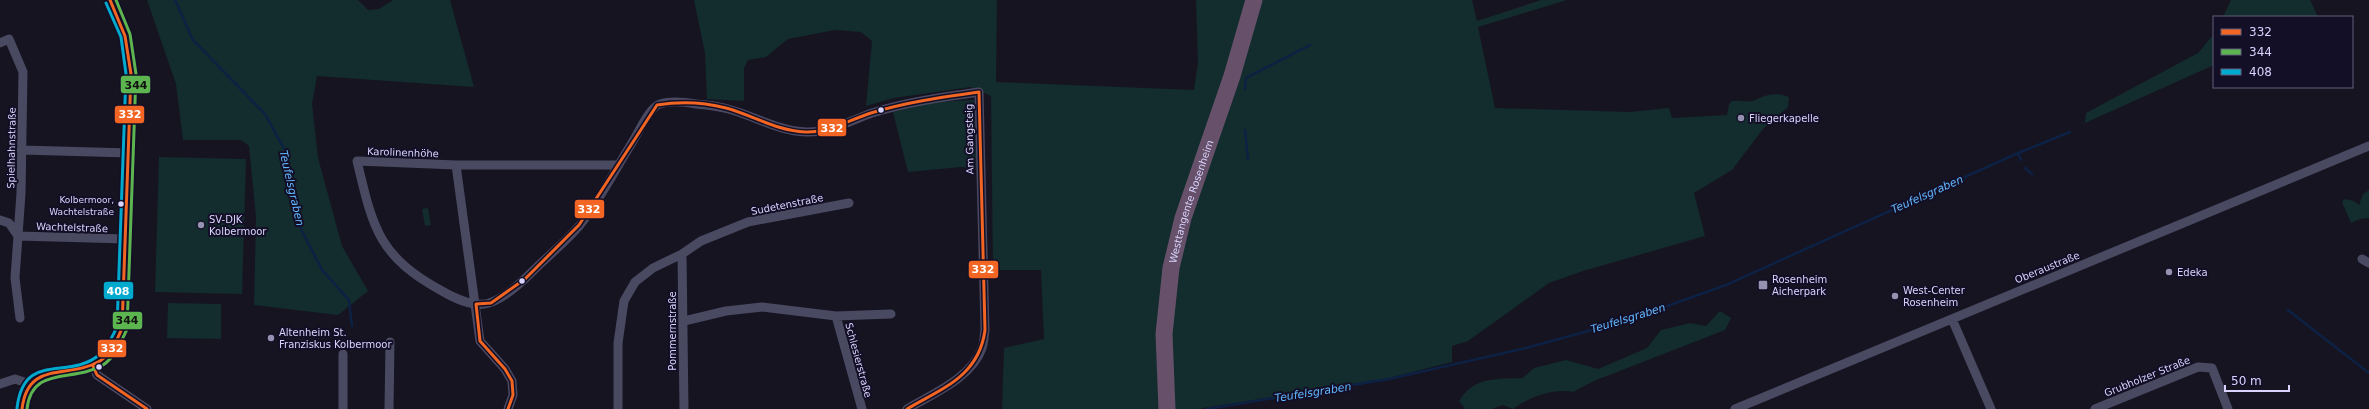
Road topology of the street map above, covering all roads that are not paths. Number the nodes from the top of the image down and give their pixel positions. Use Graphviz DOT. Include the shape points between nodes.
graph roads {
  1 [pos="110,0"];
  2 [pos="1254,0"];
  3 [pos="0,43"];
  4 [pos="726,108"];
  5 [pos="2369,146"];
  6 [pos="21,150"];
  7 [pos="130,153"];
  8 [pos="456,165"];
  9 [pos="618,165"];
  10 [pos="849,203"];
  11 [pos="0,220"];
  12 [pos="18,236"];
  13 [pos="126,239"];
  14 [pos="682,254"];
  15 [pos="476,304"];
  16 [pos="891,314"];
  17 [pos="836,316"];
  18 [pos="20,318"];
  19 [pos="1952,319"];
  20 [pos="684,320"];
  21 [pos="390,342"];
  22 [pos="343,354"];
  23 [pos="93,366"];
  24 [pos="0,384"];
  25 [pos="30,384"];
  26 [pos="22,409"];
  27 [pos="147,409"];
  28 [pos="343,409"];
  29 [pos="389,409"];
  30 [pos="508,409"];
  31 [pos="618,409"];
  32 [pos="684,409"];
  33 [pos="862,409"];
  34 [pos="907,409"];
  35 [pos="1167,409"];
  36 [pos="1735,409"];
  37 [pos="1992,409"];
  38 [pos="2095,409"];
  39 [pos="2228,409"];
  1 -- 7 [label="street" via="119,16 128,44 131,74"];
  2 -- 35 [label="highway, Westtangente Rosenheim" via="1232,76 1183,218 1171,268 1164,334"];
  3 -- 6 [label="street, Spielhahnstraße" via="9,39 23,72"];
  4 -- 9 [label="street, Karolinenhöhe" via="681,101 657,105"];
  4 -- 34 [label="street, Am Gangsteig" via="781,128 804,132 820,131 871,113 923,100 979,92 985,330 982,348 973,364 960,376"];
  5 -- 19 [label="street, Oberaustraße"];
  6 -- 7 [label="street"];
  6 -- 12 [label="street, Spielhahnstraße"];
  7 -- 13 [label="street"];
  8 -- 9 [label="street, Karolinenhöhe"];
  8 -- 15 [label="street"];
  8 -- 15 [label="street, Karolinenhöhe" via="357,161 368,210 379,237 398,262 454,298"];
  9 -- 15 [label="street, Karolinenhöhe" via="579,225 525,279 491,303"];
  10 -- 14 [label="street, Sudetenstraße" via="748,222 701,241"];
  11 -- 12 [label="street" via="8,223"];
  12 -- 13 [label="street, Wachtelstraße"];
  12 -- 18 [label="street, Spielhahnstraße" via="15,278"];
  13 -- 23 [label="street" via="123,323 117,342 106,356"];
  14 -- 20 [label="street, Pommernstraße"];
  14 -- 31 [label="street, Sudetenstraße" via="653,268 635,282 624,301 618,343"];
  15 -- 30 [label="street" via="480,341 505,369 512,381 513,395"];
  16 -- 17 [label="street, Schlesierstraße"];
  17 -- 20 [label="street, Schlesierstraße" via="762,307"];
  17 -- 33 [label="street, Schlesierstraße"];
  19 -- 36 [label="street, Oberaustraße"];
  19 -- 37 [label="street"];
  20 -- 32 [label="street, Pommernstraße"];
  21 -- 29 [label="street"];
  22 -- 28 [label="street"];
  23 -- 25 [label="street" via="42,375"];
  23 -- 27 [label="street" via="97,375"];
  24 -- 25 [label="street" via="15,379"];
  25 -- 26 [label="street" via="25,392"];
  38 -- 39 [label="street, Grubholzer Straße" via="2198,367 2212,368"];
}
